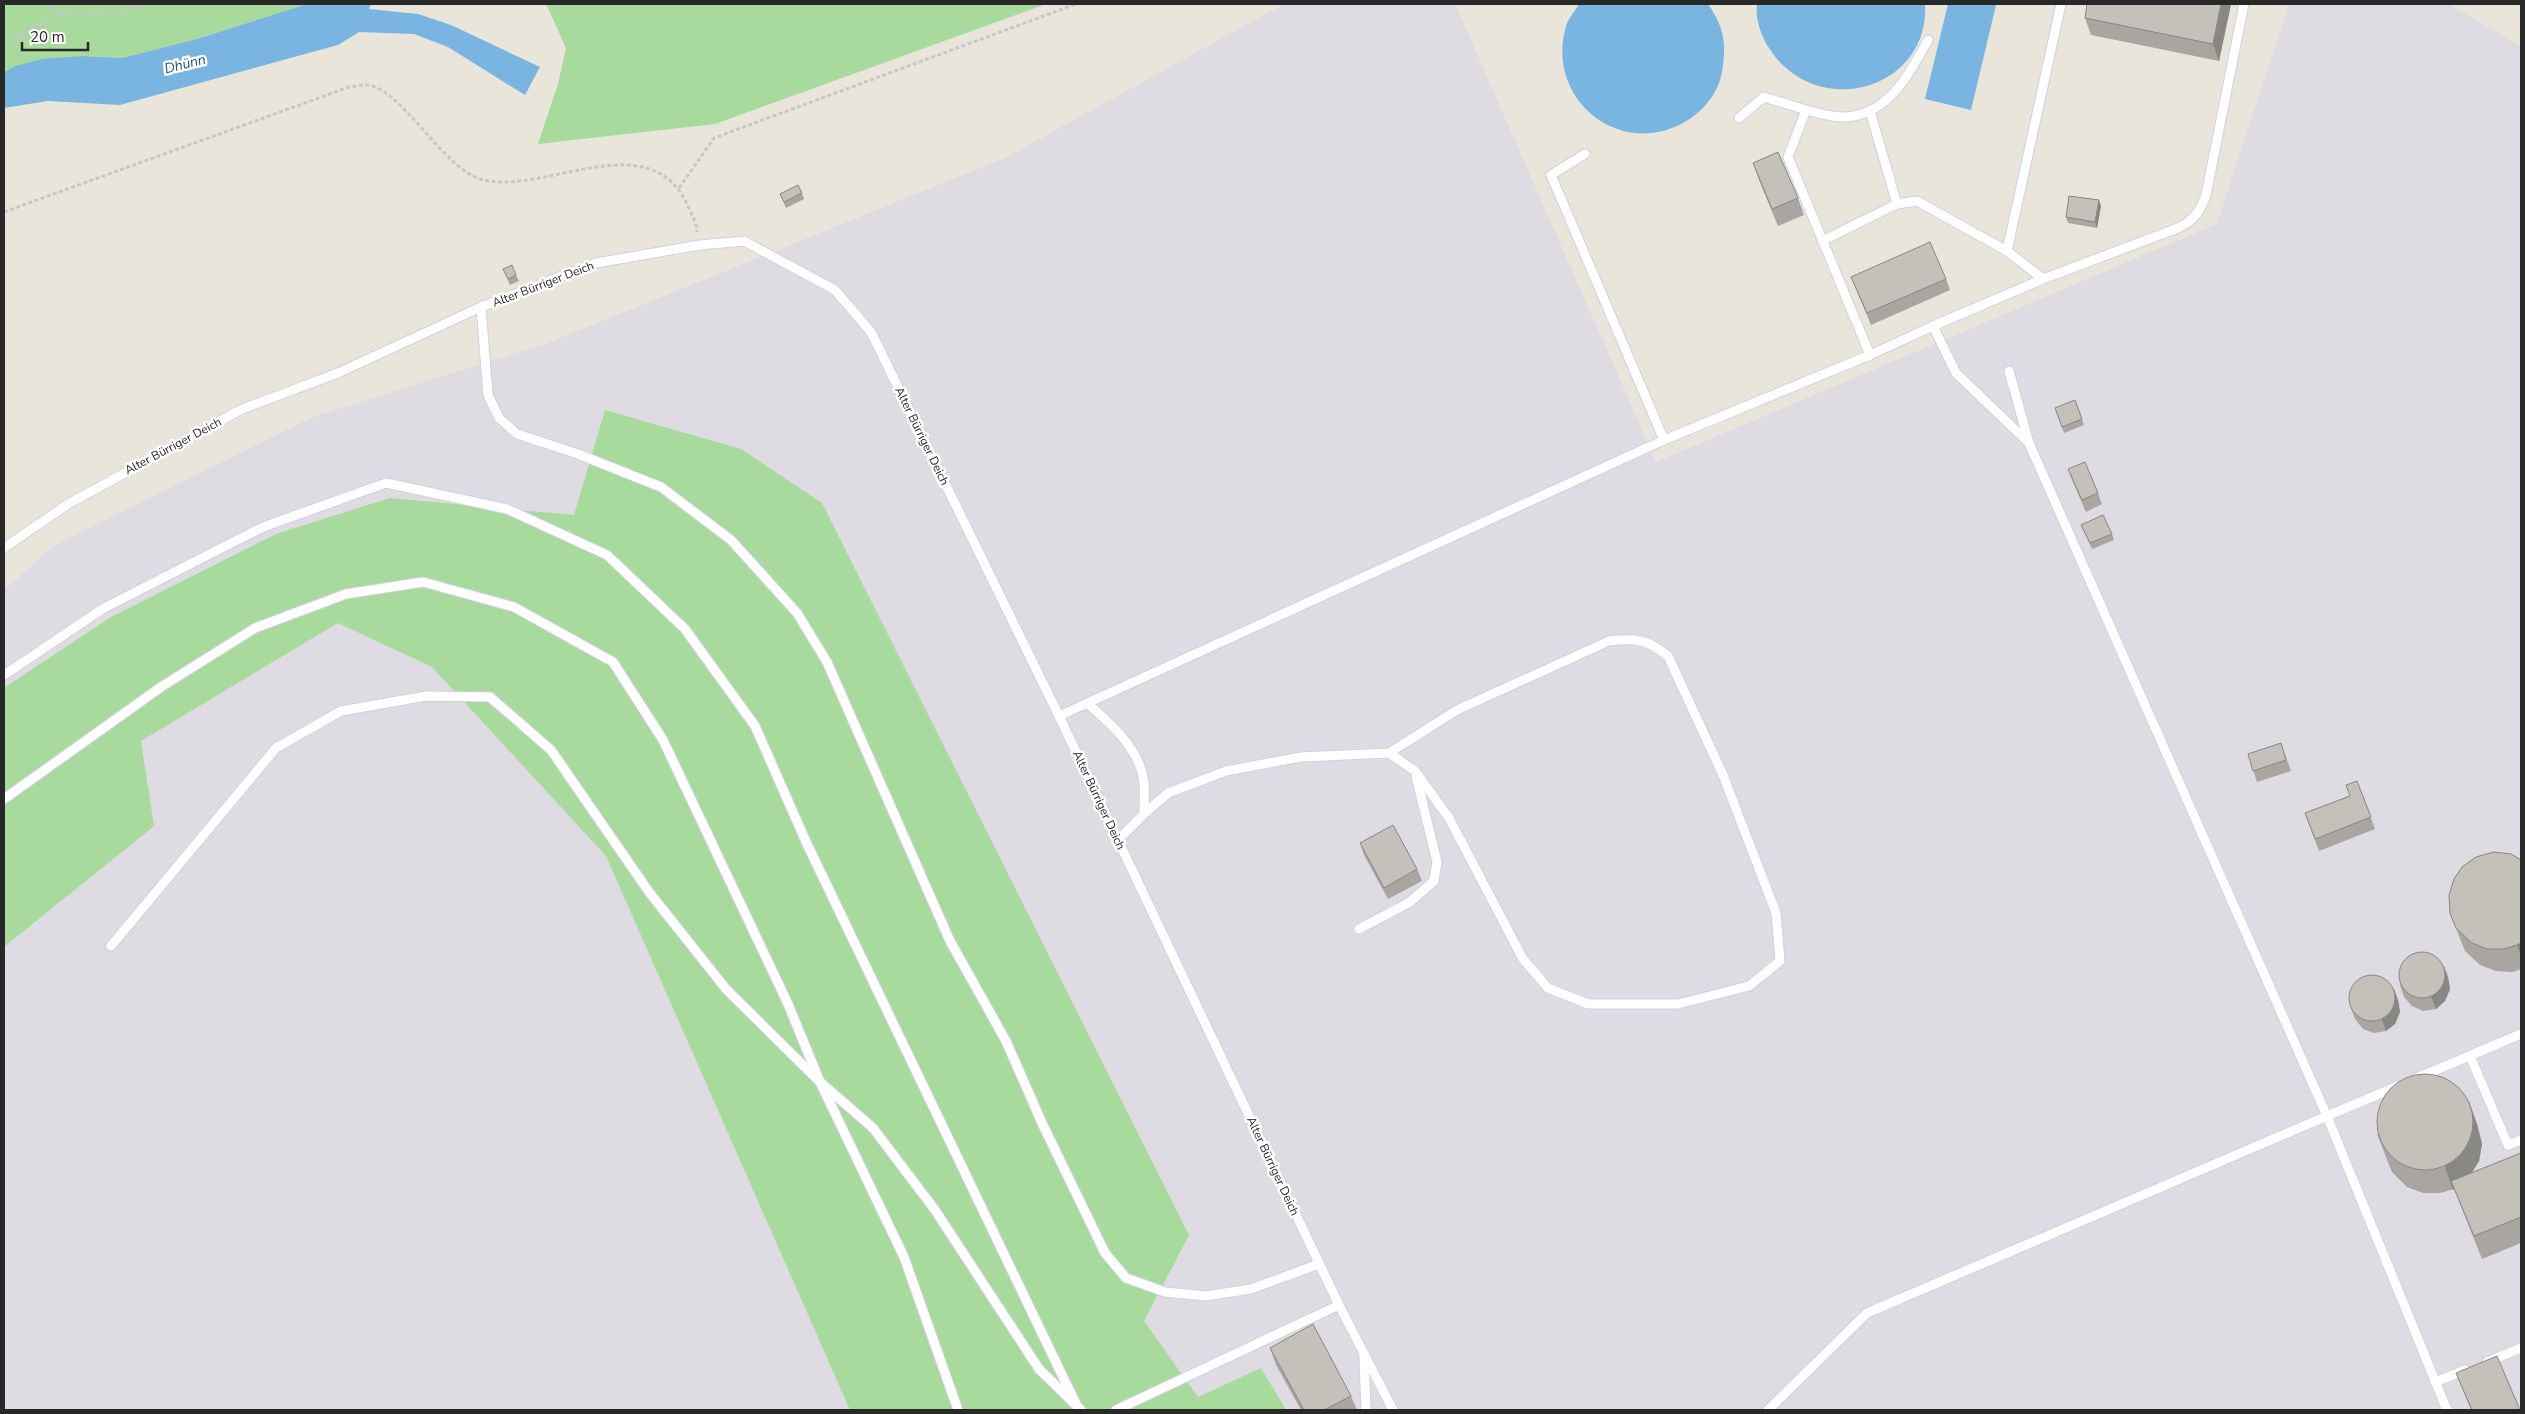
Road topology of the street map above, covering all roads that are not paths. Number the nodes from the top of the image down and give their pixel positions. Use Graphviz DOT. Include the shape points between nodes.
graph roads {
  1 [pos="2061,4"];
  2 [pos="2244,4"];
  3 [pos="1928,40"];
  4 [pos="1806,110"];
  5 [pos="1870,111"];
  6 [pos="1739,118"];
  7 [pos="1585,154"];
  8 [pos="1897,204"];
  9 [pos="1822,241"];
  10 [pos="2007,250"];
  11 [pos="2042,279"];
  12 [pos="481,307"];
  13 [pos="1933,326"];
  14 [pos="1870,355"];
  15 [pos="2009,371"];
  16 [pos="1664,440"];
  17 [pos="2029,443"];
  18 [pos="4,548"];
  19 [pos="4,675"];
  20 [pos="1087,703"];
  21 [pos="1059,716"];
  22 [pos="1389,753"];
  23 [pos="1415,771"];
  24 [pos="4,799"];
  25 [pos="1144,814"];
  26 [pos="1118,840"];
  27 [pos="1359,929"];
  28 [pos="111,946"];
  29 [pos="2521,1034"];
  30 [pos="2470,1056"];
  31 [pos="820,1082"];
  32 [pos="2327,1116"];
  33 [pos="2521,1140"];
  34 [pos="1319,1264"];
  35 [pos="1339,1305"];
  36 [pos="2521,1348"];
  37 [pos="1364,1354"];
  38 [pos="2435,1382"];
  39 [pos="1078,1407"];
  40 [pos="958,1410"];
  41 [pos="1116,1410"];
  42 [pos="1366,1410"];
  43 [pos="1393,1410"];
  44 [pos="1769,1410"];
  45 [pos="2447,1410"];
  1 -- 10 [label="lane"];
  2 -- 11 [label="lane" via="2201,212 2178,228"];
  3 -- 5 [label="lane" via="1901,85 1886,101"];
  4 -- 5 [label="lane" via="1838,117"];
  4 -- 6 [label="lane" via="1764,96"];
  4 -- 9 [label="lane" via="1788,157"];
  5 -- 8 [label="lane"];
  7 -- 16 [label="lane" via="1551,175"];
  8 -- 9 [label="lane"];
  8 -- 10 [label="lane" via="1917,201"];
  9 -- 14 [label="lane"];
  10 -- 11 [label="lane"];
  11 -- 13 [label="lane"];
  12 -- 18 [label="lane, Alter Bürriger Deich" via="338,373 242,410 68,504"];
  12 -- 21 [label="lane, Alter Bürriger Deich" via="596,263 700,245 744,241 835,290 871,332"];
  12 -- 34 [label="lane" via="488,395 500,418 517,434 661,487 731,540 798,613 828,662 950,941 1006,1041 1106,1253 1126,1278 1165,1292 1206,1296 1251,1289"];
  13 -- 14 [label="lane"];
  13 -- 17 [label="lane" via="1956,373"];
  14 -- 16 [label="lane"];
  15 -- 17 [label="lane"];
  16 -- 20 [label="lane"];
  17 -- 32 [label="lane"];
  19 -- 39 [label="lane" via="104,608 262,527 386,483 507,509 607,555 685,629 755,726 807,844"];
  20 -- 21 [label="lane"];
  20 -- 25 [label="lane" via="1112,725 1134,753 1144,782"];
  21 -- 26 [label="lane, Alter Bürriger Deich"];
  22 -- 23 [label="lane"];
  22 -- 23 [label="lane" via="1457,710 1609,641 1634,639 1652,644 1668,656 1723,775 1776,913 1780,961 1749,986 1678,1004 1588,1004 1548,988 1523,959 1449,818"];
  22 -- 25 [label="lane" via="1301,757 1226,771 1168,793"];
  23 -- 27 [label="lane" via="1437,862 1434,881 1410,902"];
  24 -- 31 [label="lane" via="161,687 255,628 346,594 423,582 514,607 613,662 663,740 788,1004"];
  25 -- 26 [label="lane"];
  26 -- 34 [label="lane, Alter Bürriger Deich"];
  28 -- 31 [label="lane" via="276,748 341,711 426,696 490,697 551,750 649,892 726,989"];
  29 -- 30 [label="lane"];
  30 -- 32 [label="lane"];
  30 -- 33 [label="lane" via="2508,1145"];
  31 -- 39 [label="lane" via="873,1128 935,1210 1039,1369"];
  31 -- 40 [label="lane" via="904,1257"];
  32 -- 38 [label="lane"];
  32 -- 44 [label="lane" via="1867,1313"];
  34 -- 35 [label="lane, Alter Bürriger Deich"];
  35 -- 37 [label="lane, Alter Bürriger Deich"];
  35 -- 41 [label="lane"];
  36 -- 38 [label="lane"];
  37 -- 42 [label="lane"];
  37 -- 43 [label="lane, Alter Bürriger Deich"];
  38 -- 45 [label="lane"];
}
